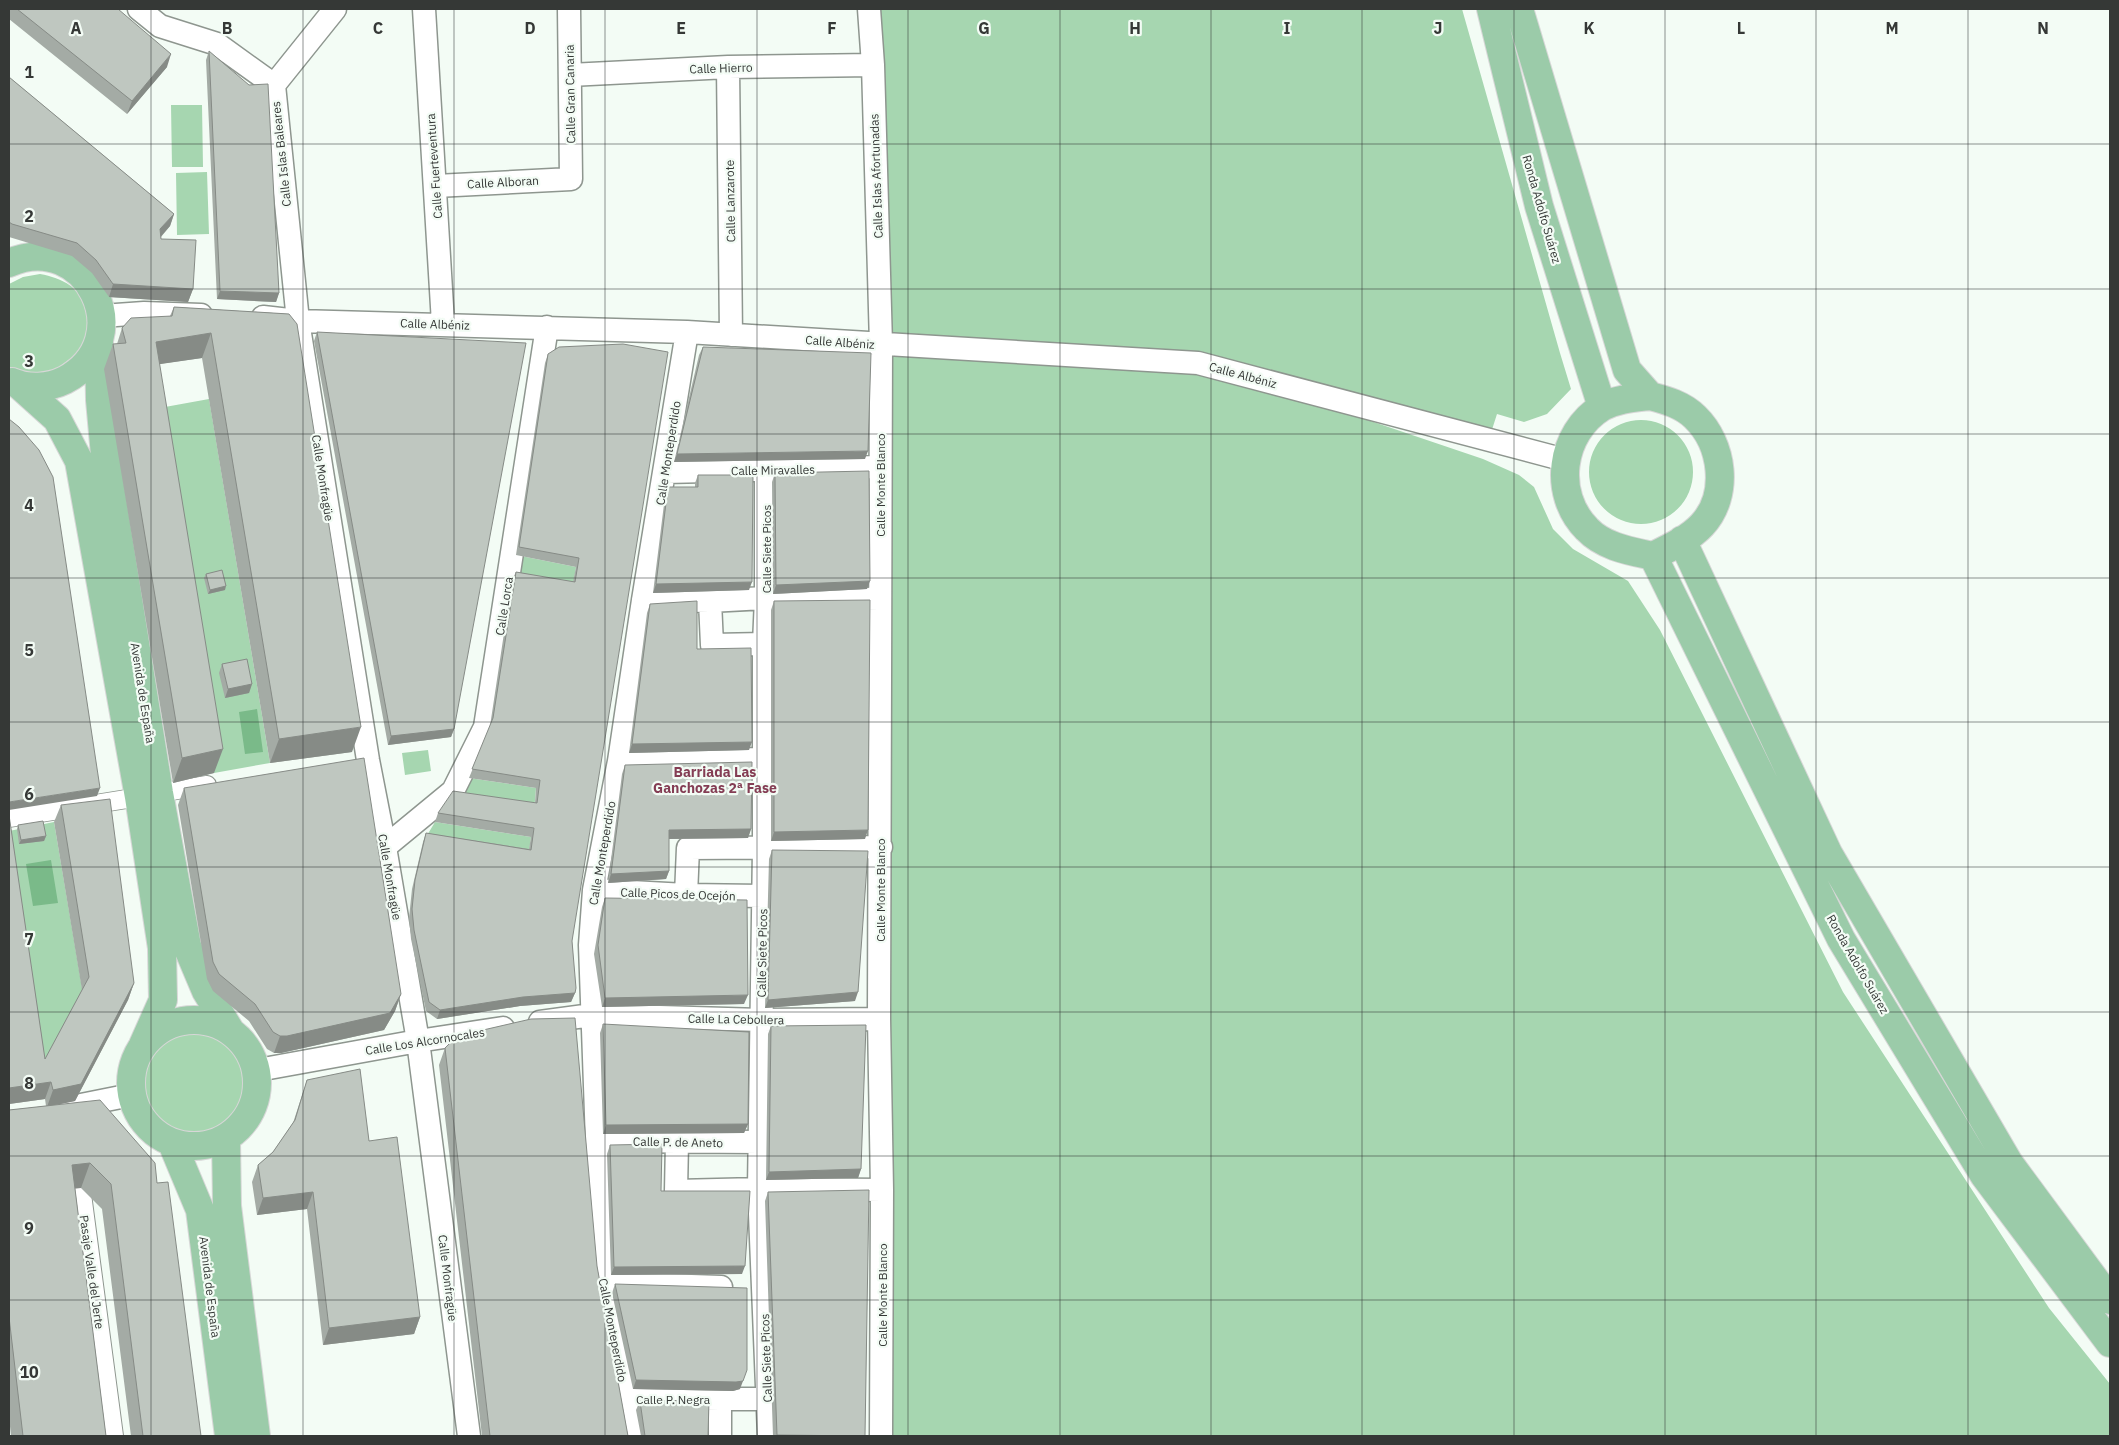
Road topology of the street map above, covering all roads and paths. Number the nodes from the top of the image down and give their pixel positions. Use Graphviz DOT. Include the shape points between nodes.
graph roads {
  1 [pos="139,9"];
  2 [pos="335,9"];
  3 [pos="424,9"];
  4 [pos="569,9"];
  5 [pos="869,9"];
  6 [pos="1491,9"];
  7 [pos="1519,9"];
  8 [pos="873,65"];
  9 [pos="728,67"];
  10 [pos="570,75"];
  11 [pos="274,86"];
  12 [pos="571,179"];
  13 [pos="436,186"];
  14 [pos="9,250"];
  15 [pos="38,256"];
  16 [pos="9,263"];
  17 [pos="218,315"];
  18 [pos="246,316"];
  19 [pos="298,321"];
  20 [pos="443,324"];
  21 [pos="547,327"];
  22 [pos="100,329"];
  23 [pos="688,332"];
  24 [pos="731,335"];
  25 [pos="881,344"];
  26 [pos="14,382"];
  27 [pos="1650,396"];
  28 [pos="1602,408"];
  29 [pos="1566,460"];
  30 [pos="880,467"];
  31 [pos="766,471"];
  32 [pos="665,472"];
  33 [pos="1682,540"];
  34 [pos="1653,556"];
  35 [pos="766,598"];
  36 [pos="880,599"];
  37 [pos="642,600"];
  38 [pos="710,601"];
  39 [pos="764,644"];
  40 [pos="764,759"];
  41 [pos="619,761"];
  42 [pos="225,782"];
  43 [pos="149,795"];
  44 [pos="9,818"];
  45 [pos="385,847"];
  46 [pos="881,847"];
  47 [pos="764,848"];
  48 [pos="594,890"];
  49 [pos="686,895"];
  50 [pos="763,896"];
  51 [pos="592,1015"];
  52 [pos="879,1019"];
  53 [pos="761,1020"];
  54 [pos="231,1032"];
  55 [pos="418,1041"];
  56 [pos="143,1045"];
  57 [pos="258,1070"];
  58 [pos="132,1095"];
  59 [pos="65,1114"];
  60 [pos="226,1139"];
  61 [pos="597,1141"];
  62 [pos="677,1142"];
  63 [pos="760,1142"];
  64 [pos="172,1143"];
  65 [pos="76,1152"];
  66 [pos="759,1189"];
  67 [pos="882,1190"];
  68 [pos="602,1283"];
  69 [pos="763,1289"];
  70 [pos="2110,1300"];
  71 [pos="2110,1343"];
  72 [pos="626,1398"];
  73 [pos="720,1399"];
  74 [pos="767,1399"];
  75 [pos="114,1436"];
  76 [pos="229,1436"];
  77 [pos="256,1436"];
  78 [pos="468,1436"];
  79 [pos="632,1436"];
  80 [pos="720,1436"];
  81 [pos="769,1436"];
  82 [pos="880,1436"];
  1 -- 11 [label="street" via="160,26 217,44"];
  2 -- 11 [label="street, Calle Islas Baleares"];
  3 -- 13 [label="street, Calle Fuerteventura"];
  4 -- 10 [label="street, Calle Gran Canaria"];
  5 -- 8 [label="street, Calle Islas Afortunadas"];
  6 -- 28 [label="main road, Ronda Adolfo Suárez" via="1539,206"];
  7 -- 27 [label="main road" via="1627,370"];
  8 -- 9 [label="street, Calle Hierro"];
  8 -- 25 [label="street, Calle Islas Afortunadas"];
  9 -- 10 [label="street, Calle Hierro"];
  9 -- 24 [label="street, Calle Lanzarote"];
  10 -- 12 [label="street, Calle Gran Canaria"];
  11 -- 19 [label="street, Calle Islas Baleares"];
  12 -- 13 [label="street, Calle Alboran"];
  13 -- 20 [label="street, Calle Fuerteventura"];
  14 -- 15 [label="main road"];
  15 -- 16 [label="main road" via="19,258"];
  15 -- 22 [label="main road, Avenida de España" via="74,268 88,281 97,298"];
  17 -- 22 [label="street" via="144,312"];
  18 -- 19 [label="street, Calle Albéniz"];
  19 -- 20 [label="street, Calle Albéniz"];
  19 -- 45 [label="street, Calle Monfragüe" via="358,761"];
  20 -- 21 [label="street, Calle Albéniz"];
  21 -- 23 [label="street, Calle Albéniz"];
  21 -- 45 [label="street, Calle Lorca" via="485,727 453,791"];
  22 -- 26 [label="main road" via="90,360 76,374 58,384 38,387"];
  22 -- 43 [label="main road, Avenida de España" via="100,400 105,454"];
  23 -- 24 [label="street, Calle Albéniz"];
  23 -- 32 [label="street, Calle Monteperdido"];
  24 -- 25 [label="street, Calle Albéniz"];
  25 -- 29 [label="street, Calle Albéniz" via="1198,363"];
  25 -- 30 [label="street, Calle Monte Blanco"];
  26 -- 43 [label="main road, Avenida de España" via="57,419 79,461"];
  27 -- 28 [label="main road" via="1619,400"];
  27 -- 33 [label="main road" via="1677,404 1694,416 1707,431 1716,450 1720,469 1719,489 1713,509 1702,526"];
  28 -- 29 [label="main road" via="1585,421 1573,439"];
  29 -- 34 [label="main road" via="1565,485 1572,509 1587,529 1607,544"];
  30 -- 31 [label="street, Calle Miravalles"];
  30 -- 36 [label="street, Calle Monte Blanco"];
  31 -- 32 [label="street, Calle Miravalles"];
  31 -- 35 [label="street, Calle Siete Picos"];
  32 -- 37 [label="street, Calle Monteperdido"];
  33 -- 34 [label="main road"];
  33 -- 70 [label="main road" via="1828,853 2009,1163"];
  34 -- 71 [label="main road, Ronda Adolfo Suárez" via="1841,938 1984,1175"];
  35 -- 36 [label="street"];
  35 -- 38 [label="street"];
  35 -- 39 [label="street, Calle Siete Picos"];
  36 -- 46 [label="street, Calle Monte Blanco"];
  37 -- 38 [label="street"];
  37 -- 41 [label="street, Calle Monteperdido"];
  38 -- 39 [label="street" via="712,645"];
  39 -- 40 [label="street, Calle Siete Picos"];
  40 -- 41 [label="street"];
  40 -- 47 [label="street, Calle Siete Picos"];
  41 -- 48 [label="street, Calle Monteperdido"];
  42 -- 43 [label="street"];
  43 -- 44 [label="street"];
  43 -- 54 [label="main road, Avenida de España" via="187,946 206,991"];
  43 -- 56 [label="main road, Avenida de España" via="162,948 163,1000"];
  45 -- 55 [label="street, Calle Monfragüe"];
  46 -- 47 [label="street"];
  46 -- 52 [label="street, Calle Monte Blanco"];
  47 -- 49 [label="street" via="688,848"];
  47 -- 50 [label="street, Calle Siete Picos"];
  48 -- 49 [label="street, Calle Picos de Ocejón"];
  48 -- 51 [label="street, Calle Monteperdido" via="590,945"];
  49 -- 50 [label="street, Calle Picos de Ocejón"];
  50 -- 53 [label="street, Calle Siete Picos"];
  51 -- 53 [label="street, Calle La Cebollera"];
  51 -- 55 [label="street, Calle Los Alcornocales"];
  51 -- 61 [label="street, Calle Monteperdido"];
  52 -- 53 [label="street, Calle La Cebollera"];
  52 -- 67 [label="street, Calle Monte Blanco"];
  53 -- 63 [label="street, Calle Siete Picos"];
  54 -- 56 [label="main road" via="212,1023 193,1020 174,1023"];
  54 -- 57 [label="main road" via="246,1047"];
  55 -- 57 [label="street, Calle Los Alcornocales"];
  55 -- 78 [label="street, Calle Monfragüe"];
  56 -- 58 [label="main road" via="133,1069"];
  57 -- 60 [label="main road" via="257,1094 246,1120"];
  58 -- 59 [label="street"];
  58 -- 64 [label="main road" via="139,1115 153,1132"];
  60 -- 64 [label="main road" via="200,1147"];
  60 -- 77 [label="main road" via="227,1206"];
  61 -- 62 [label="street, Calle P. de Aneto"];
  61 -- 68 [label="street, Calle Monteperdido"];
  62 -- 63 [label="street, Calle P. de Aneto"];
  62 -- 66 [label="street" via="676,1191"];
  63 -- 66 [label="street, Calle Siete Picos"];
  64 -- 76 [label="main road, Avenida de España" via="200,1210"];
  65 -- 75 [label="street, Pasaje Valle del Jerte"];
  66 -- 67 [label="street"];
  66 -- 69 [label="street, Calle Siete Picos"];
  67 -- 82 [label="street, Calle Monte Blanco"];
  68 -- 69 [label="street"];
  68 -- 72 [label="street, Calle Monteperdido"];
  69 -- 74 [label="street, Calle Siete Picos"];
  72 -- 73 [label="street, Calle P. Negra"];
  72 -- 79 [label="street, Calle Monteperdido"];
  73 -- 74 [label="street, Calle P. Negra"];
  73 -- 80 [label="street"];
  74 -- 81 [label="street, Calle Siete Picos"];
}
